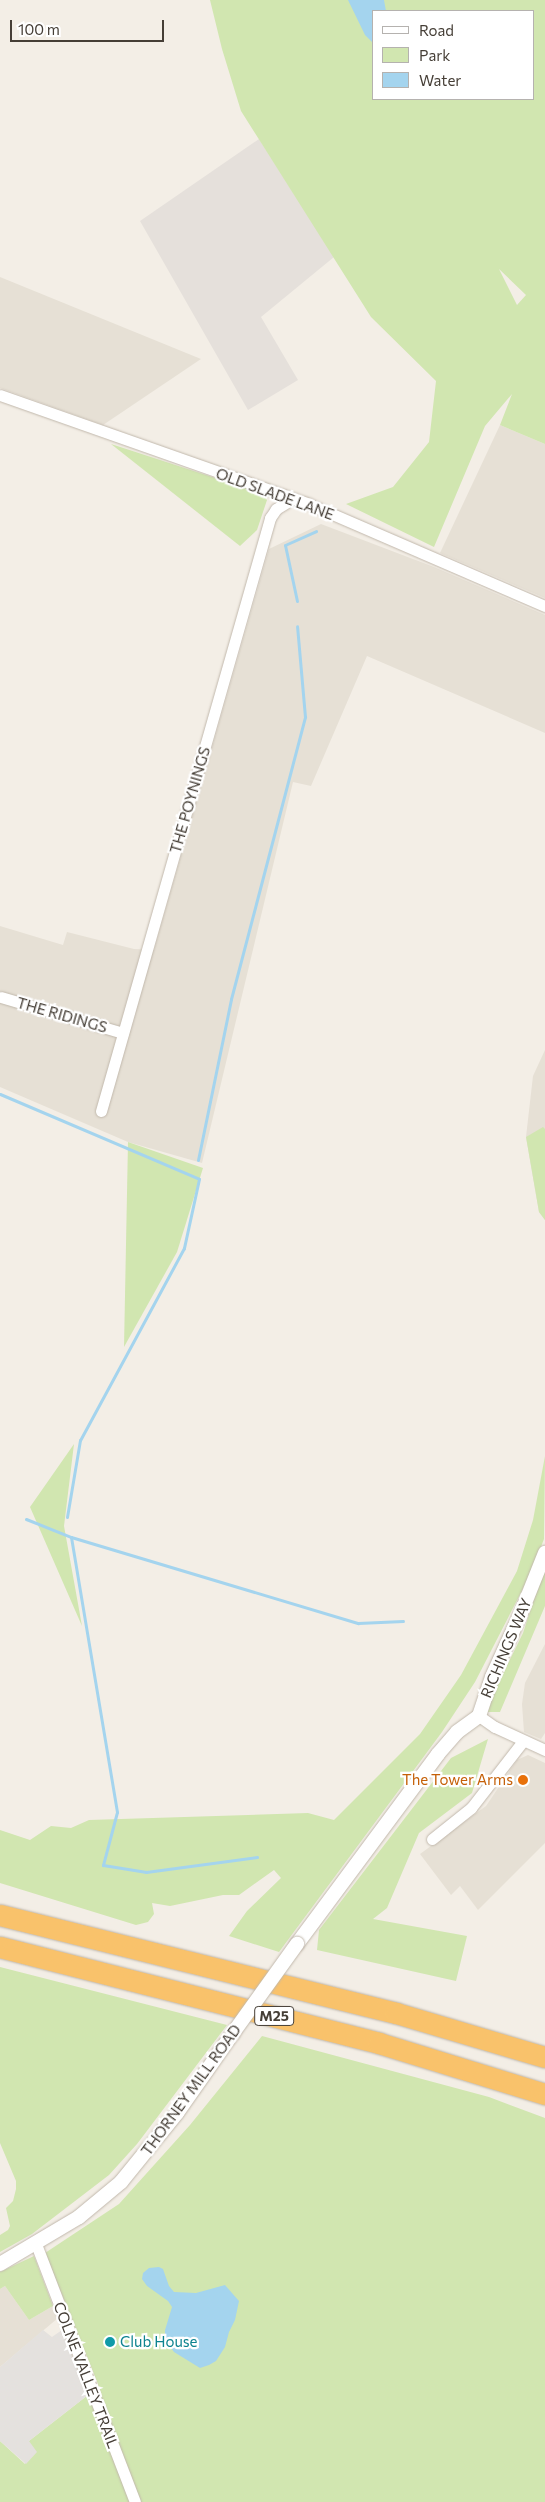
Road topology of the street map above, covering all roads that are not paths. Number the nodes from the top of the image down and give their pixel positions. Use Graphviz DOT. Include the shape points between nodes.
graph roads {
  1 [pos="0,395"];
  2 [pos="292,499"];
  3 [pos="545,606"];
  4 [pos="1,997"];
  5 [pos="123,1033"];
  6 [pos="101,1111"];
  7 [pos="545,1553"];
  8 [pos="479,1716"];
  9 [pos="522,1741"];
  10 [pos="545,1750"];
  11 [pos="432,1839"];
  12 [pos="0,1914"];
  13 [pos="0,1947"];
  14 [pos="545,2057"];
  15 [pos="545,2094"];
  16 [pos="37,2246"];
  17 [pos="0,2264"];
  18 [pos="135,2502"];
  1 -- 2 [label="street, OLD SLADE LANE"];
  2 -- 3 [label="street, OLD SLADE LANE"];
  2 -- 5 [label="street, THE POYNINGS" via="276,508 270,518"];
  4 -- 5 [label="street, THE RIDINGS"];
  5 -- 6 [label="street, THE POYNINGS"];
  7 -- 8 [label="street, RICHINGS WAY" via="492,1677"];
  8 -- 9 [label="street"];
  8 -- 16 [label="street, THORNEY MILL ROAD, bridge" via="457,1732 438,1754 233,2032 178,2113 121,2182"];
  9 -- 10 [label="street"];
  9 -- 11 [label="street" via="471,1808"];
  12 -- 14 [label="highway, M25" via="396,2013"];
  13 -- 15 [label="highway, M25" via="379,2043"];
  16 -- 17 [label="street, THORNEY MILL ROAD"];
  16 -- 18 [label="street, COLNE VALLEY TRAIL"];
}
